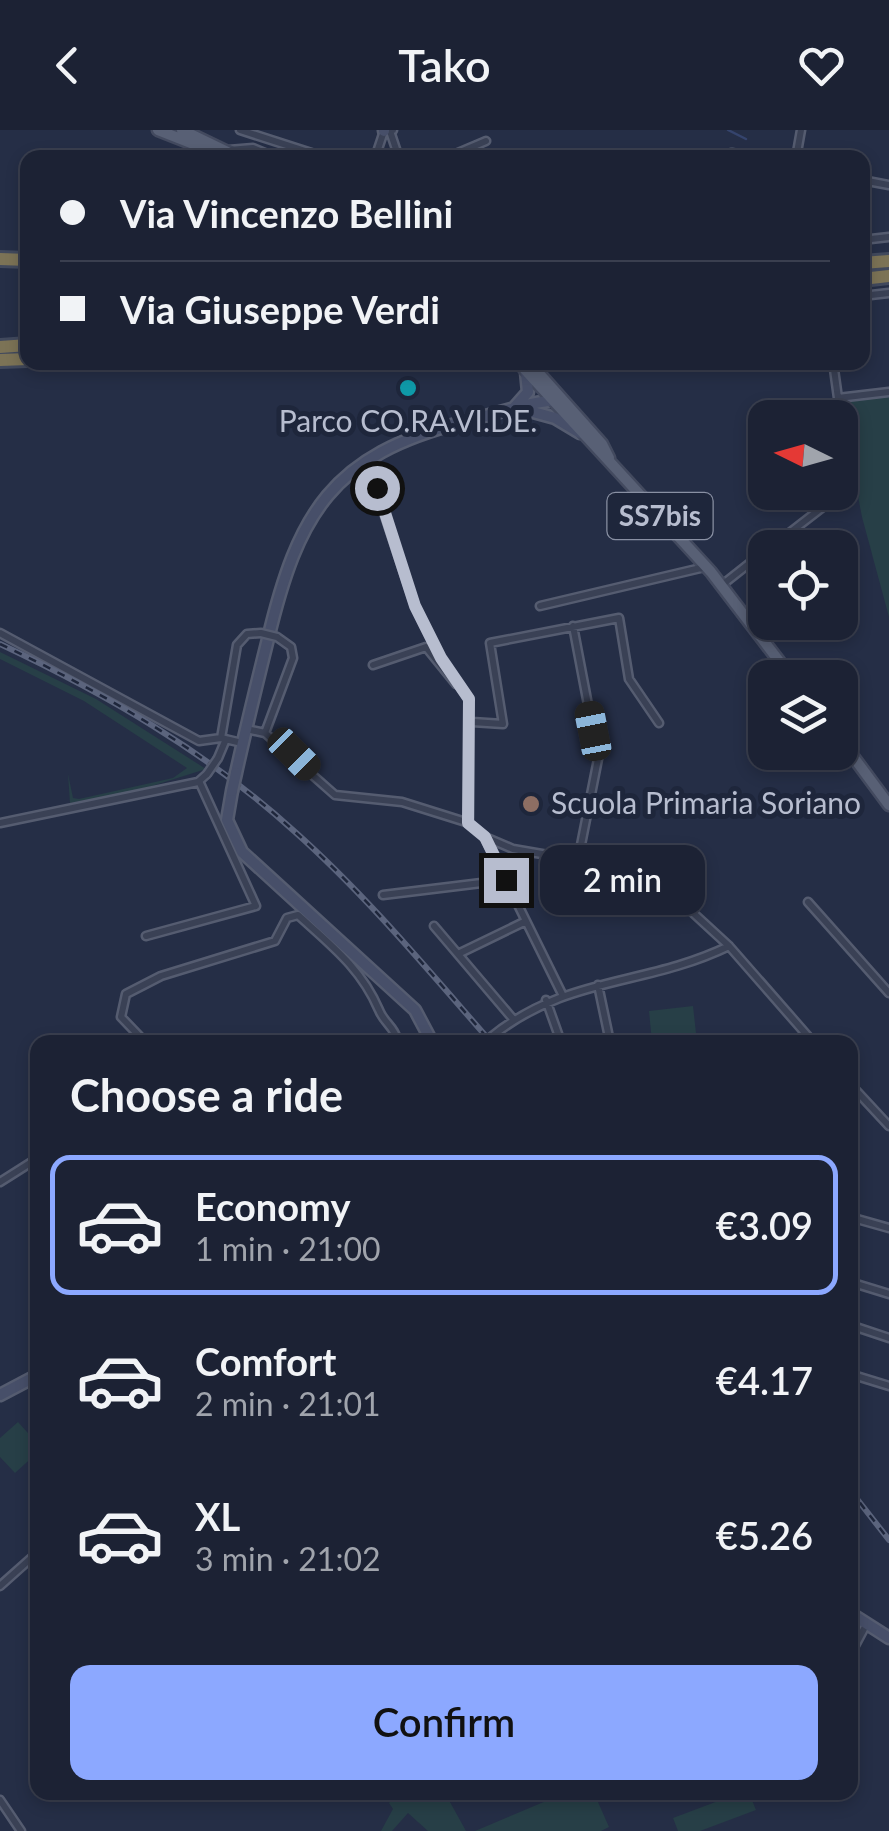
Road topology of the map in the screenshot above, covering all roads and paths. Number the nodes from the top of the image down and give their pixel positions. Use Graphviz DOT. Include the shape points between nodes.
graph roads {
  1 [pos="158,130"];
  2 [pos="182,130"];
  3 [pos="240,130"];
  4 [pos="486,141"];
  5 [pos="217,150"];
  6 [pos="221,150"];
  7 [pos="303,150"];
  8 [pos="465,150"];
  9 [pos="525,370"];
  10 [pos="528,370"];
  11 [pos="833,370"];
  12 [pos="889,392"];
  13 [pos="559,400"];
  14 [pos="517,410"];
  15 [pos="536,412"];
  16 [pos="585,436"];
  17 [pos="610,459"];
  18 [pos="366,460"];
  19 [pos="819,510"];
  20 [pos="792,530"];
  21 [pos="748,564"];
  22 [pos="706,566"];
  23 [pos="722,585"];
  24 [pos="540,606"];
  25 [pos="573,626"];
  26 [pos="0,632"];
  27 [pos="778,660"];
  28 [pos="373,666"];
  29 [pos="462,688"];
  30 [pos="472,722"];
  31 [pos="659,723"];
  32 [pos="246,729"];
  33 [pos="593,731"];
  34 [pos="266,733"];
  35 [pos="224,738"];
  36 [pos="242,743"];
  37 [pos="600,749"];
  38 [pos="858,764"];
  39 [pos="199,781"];
  40 [pos="889,805"];
  41 [pos="0,823"];
  42 [pos="468,823"];
  43 [pos="485,837"];
  44 [pos="578,860"];
  45 [pos="506,880"];
  46 [pos="383,895"];
  47 [pos="808,902"];
  48 [pos="526,921"];
  49 [pos="434,926"];
  50 [pos="146,936"];
  51 [pos="729,946"];
  52 [pos="458,954"];
  53 [pos="598,985"];
  54 [pos="889,993"];
  55 [pos="563,996"];
  56 [pos="546,1000"];
  57 [pos="513,1019"];
  58 [pos="138,1035"];
  59 [pos="397,1035"];
  60 [pos="428,1035"];
  61 [pos="493,1035"];
  62 [pos="558,1035"];
  63 [pos="609,1035"];
  64 [pos="807,1035"];
  65 [pos="858,1093"];
  66 [pos="889,1126"];
  67 [pos="30,1163"];
  68 [pos="0,1182"];
  69 [pos="858,1219"];
  70 [pos="889,1228"];
  71 [pos="858,1284"];
  72 [pos="889,1294"];
  73 [pos="858,1328"];
  74 [pos="889,1338"];
  75 [pos="858,1376"];
  76 [pos="30,1379"];
  77 [pos="889,1386"];
  78 [pos="0,1395"];
  79 [pos="30,1559"];
  80 [pos="0,1586"];
  81 [pos="858,1618"];
  82 [pos="867,1624"];
  83 [pos="889,1638"];
  84 [pos="858,1640"];
  85 [pos="0,1800"];
  86 [pos="21,1831"];
  1 -- 5 [label="main road"];
  2 -- 6 [label="main road"];
  3 -- 7 [label="street"];
  4 -- 8 [label="street"];
  9 -- 14 [label="street" via="528,392"];
  10 -- 13 [label="main road, SS7bis"];
  11 -- 12 [label="street" via="838,398"];
  13 -- 14 [label="street"];
  13 -- 15 [label="street"];
  13 -- 16 [label="main road, SS7bis"];
  13 -- 17 [label="main road, SS7bis"];
  14 -- 15 [label="street"];
  14 -- 18 [label="street" via="418,434"];
  15 -- 16 [label="street"];
  16 -- 17 [label="main road, SS7bis"];
  17 -- 22 [label="main road, SS7bis"];
  18 -- 29 [label="street" via="415,606"];
  18 -- 32 [label="street" via="327,496 292,551"];
  19 -- 20 [label="street"];
  21 -- 23 [label="street"];
  22 -- 23 [label="main road, SS7bis"];
  22 -- 24 [label="street"];
  23 -- 27 [label="main road, SS7bis"];
  25 -- 30 [label="street" via="490,643 503,724"];
  25 -- 31 [label="street" via="620,618 629,679"];
  25 -- 33 [label="street"];
  26 -- 35 [label="street" via="199,741"];
  28 -- 29 [label="street" via="426,648"];
  29 -- 30 [label="street"];
  30 -- 42 [label="street"];
  32 -- 34 [label="street"];
  32 -- 36 [label="street"];
  34 -- 35 [label="street, bridge" via="291,647 277,637 247,634 234,651"];
  34 -- 42 [label="street" via="335,796 402,802"];
  35 -- 36 [label="street"];
  35 -- 39 [label="street, bridge"];
  36 -- 60 [label="street, bridge" via="227,820 242,852 415,1010"];
  37 -- 44 [label="street"];
  38 -- 40 [label="main road"];
  39 -- 41 [label="street"];
  39 -- 50 [label="street" via="256,906"];
  42 -- 43 [label="street"];
  43 -- 44 [label="street" via="532,854"];
  43 -- 45 [label="street"];
  44 -- 51 [label="street" via="648,884 691,910"];
  45 -- 46 [label="street"];
  45 -- 48 [label="street"];
  47 -- 54 [label="street"];
  48 -- 52 [label="street"];
  48 -- 55 [label="street"];
  49 -- 52 [label="street"];
  51 -- 53 [label="street" via="687,966"];
  51 -- 64 [label="street"];
  52 -- 57 [label="street"];
  53 -- 55 [label="street"];
  53 -- 63 [label="street"];
  55 -- 56 [label="street"];
  56 -- 57 [label="street"];
  56 -- 62 [label="street"];
  57 -- 61 [label="street"];
  58 -- 59 [label="street" via="121,1017 126,994 274,940 291,916 360,971"];
  65 -- 66 [label="street"];
  67 -- 68 [label="street"];
  69 -- 70 [label="street"];
  71 -- 72 [label="street"];
  73 -- 74 [label="street"];
  75 -- 77 [label="street"];
  76 -- 78 [label="street"];
  79 -- 80 [label="street"];
  81 -- 82 [label="street"];
  82 -- 83 [label="street"];
  82 -- 84 [label="street"];
  85 -- 86 [label="street"];
}
